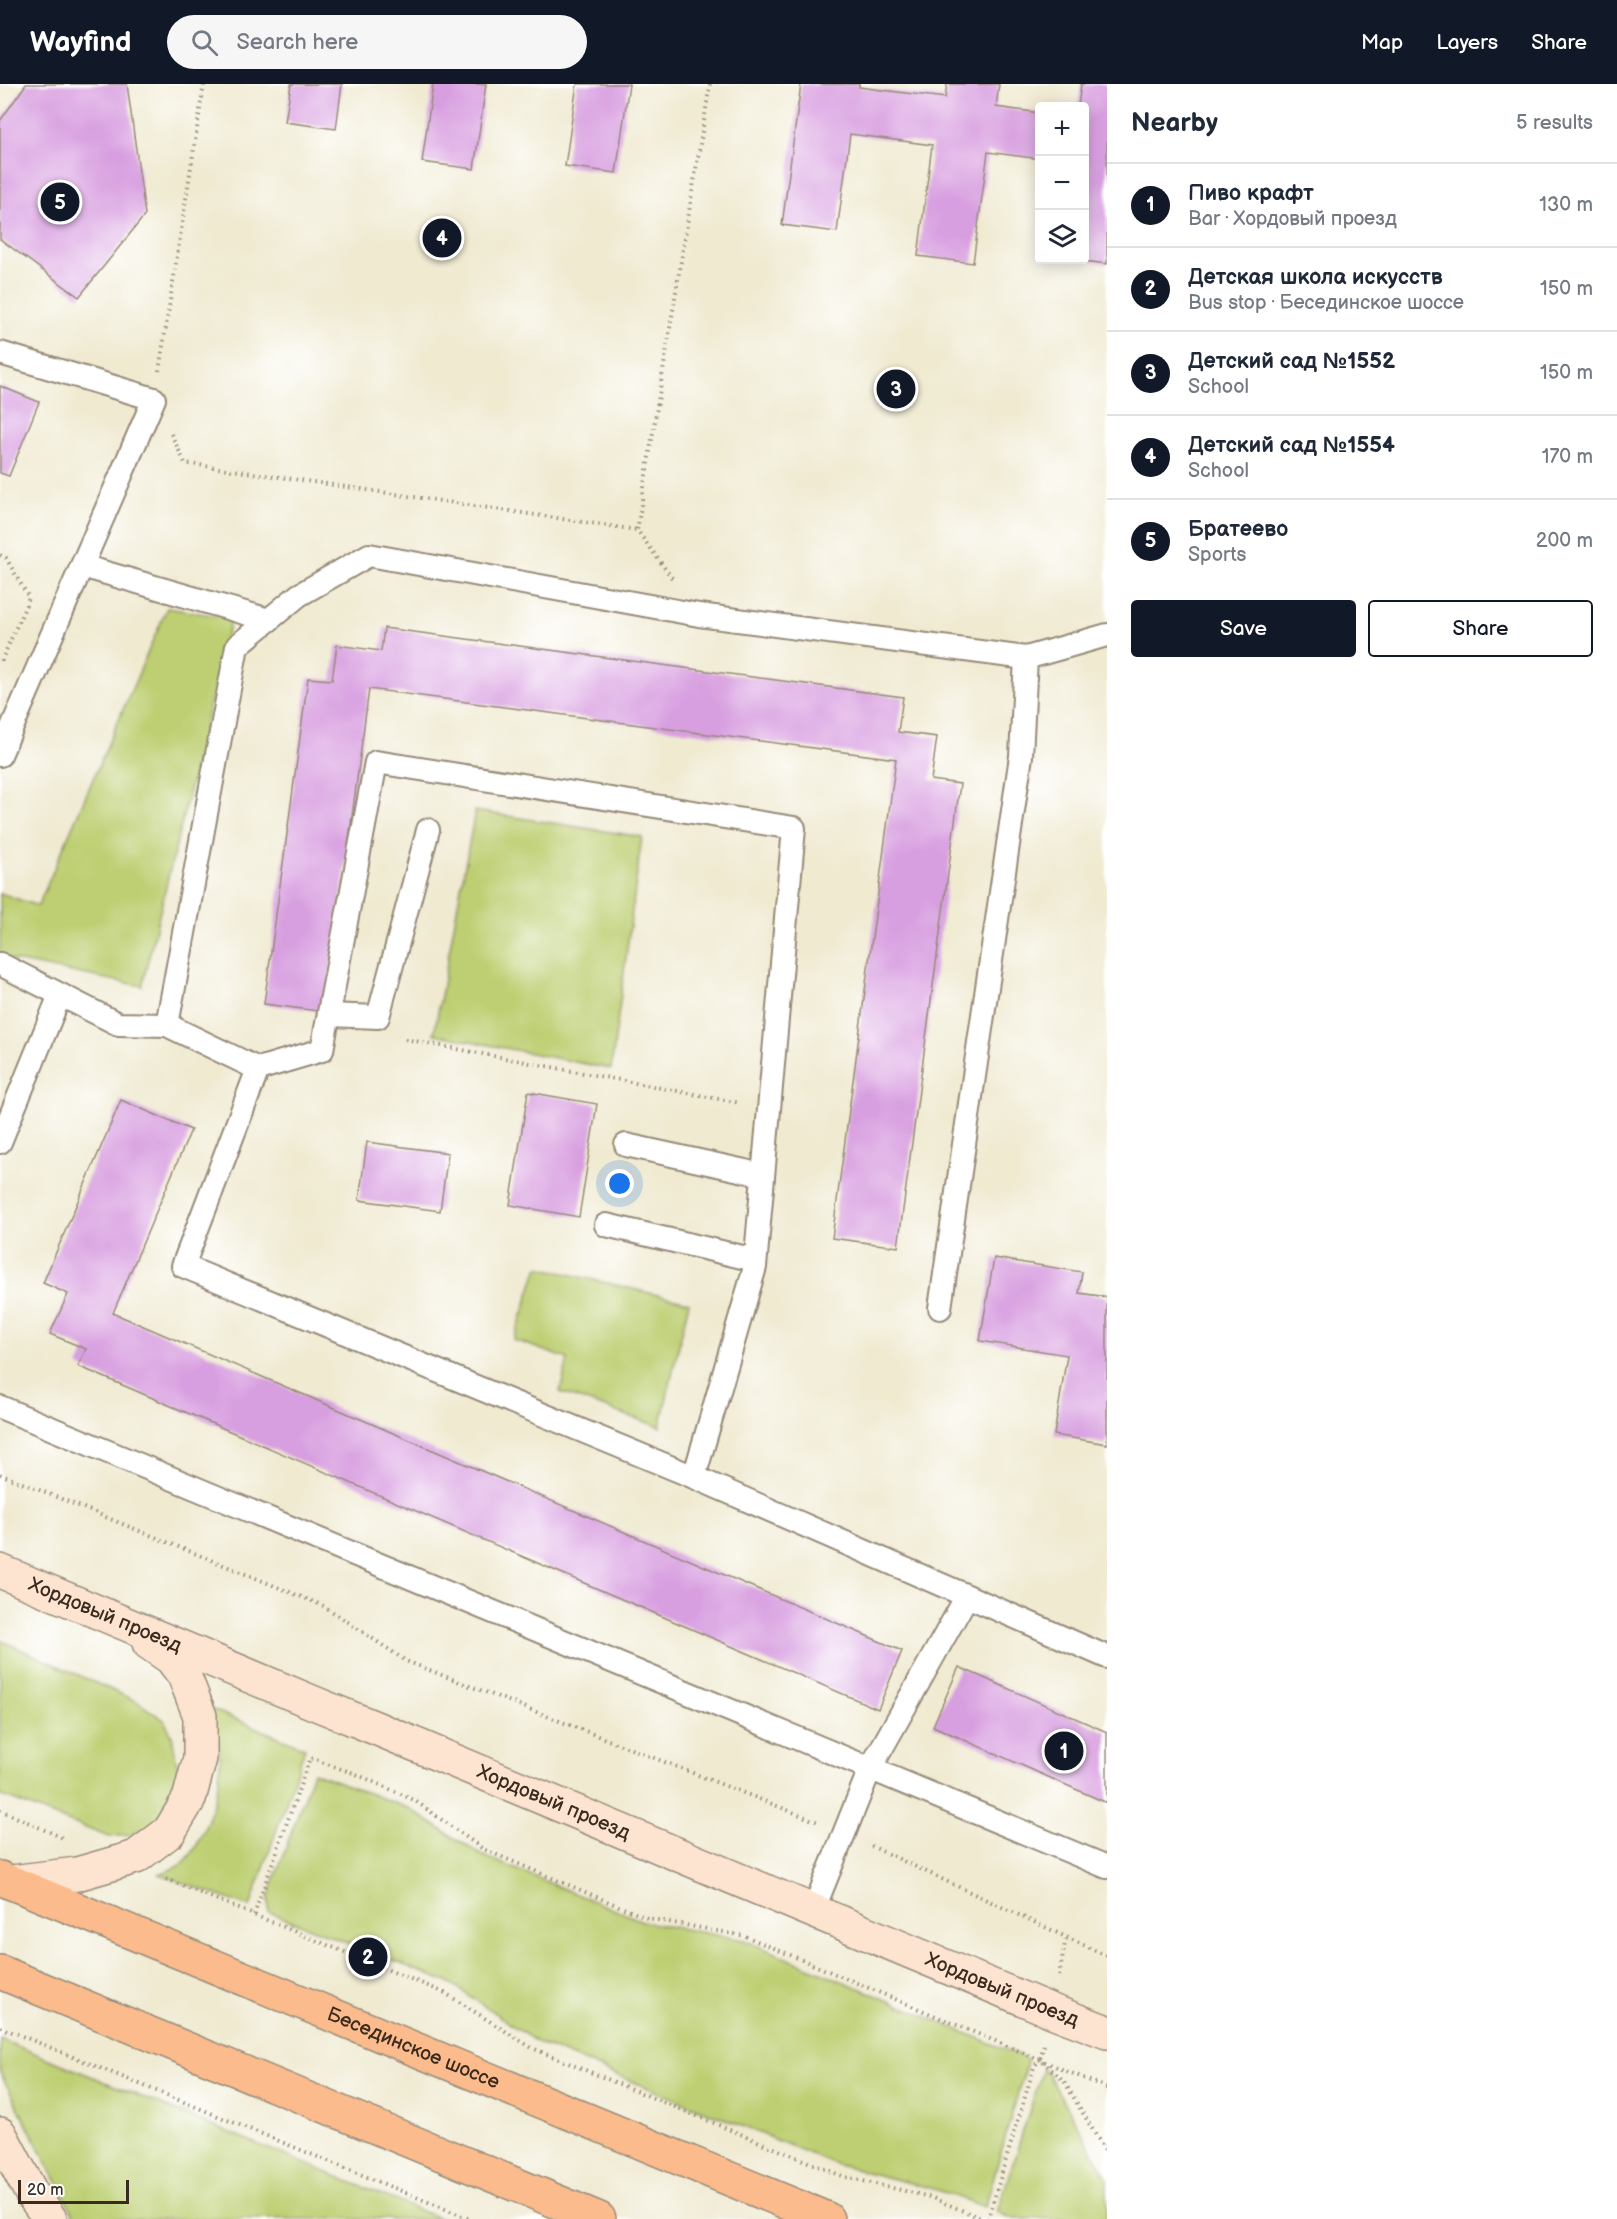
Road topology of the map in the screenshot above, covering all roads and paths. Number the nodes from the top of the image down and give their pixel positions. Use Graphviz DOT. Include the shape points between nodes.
graph roads {
  1 [pos="204,84"];
  2 [pos="710,84"];
  3 [pos="0,353"];
  4 [pos="154,399"];
  5 [pos="637,530"];
  6 [pos="0,555"];
  7 [pos="82,566"];
  8 [pos="699,615"];
  9 [pos="269,620"];
  10 [pos="1107,635"];
  11 [pos="1026,658"];
  12 [pos="0,664"];
  13 [pos="0,755"];
  14 [pos="428,830"];
  15 [pos="0,964"];
  16 [pos="60,995"];
  17 [pos="328,1015"];
  18 [pos="167,1025"];
  19 [pos="405,1039"];
  20 [pos="258,1070"];
  21 [pos="769,1108"];
  22 [pos="0,1142"];
  23 [pos="626,1145"];
  24 [pos="763,1175"];
  25 [pos="606,1226"];
  26 [pos="755,1260"];
  27 [pos="940,1308"];
  28 [pos="0,1407"];
  29 [pos="0,1474"];
  30 [pos="694,1477"];
  31 [pos="0,1571"];
  32 [pos="967,1596"];
  33 [pos="116,1619"];
  34 [pos="1107,1657"];
  35 [pos="870,1769"];
  36 [pos="0,1810"];
  37 [pos="844,1833"];
  38 [pos="66,1839"];
  39 [pos="1107,1867"];
  40 [pos="159,1875"];
  41 [pos="5,1880"];
  42 [pos="813,1911"];
  43 [pos="254,1915"];
  44 [pos="1107,1956"];
  45 [pos="0,1972"];
  46 [pos="0,2027"];
  47 [pos="1107,2032"];
  48 [pos="1040,2059"];
  49 [pos="1107,2088"];
  50 [pos="0,2134"];
  51 [pos="51,2219"];
  52 [pos="470,2219"];
  53 [pos="599,2219"];
  54 [pos="827,2219"];
  55 [pos="983,2219"];
  56 [pos="988,2219"];
  1 -- 4 [label="path"];
  2 -- 5 [label="path"];
  3 -- 4 [label="lane"];
  4 -- 5 [label="path" via="185,463"];
  4 -- 7 [label="lane"];
  5 -- 8 [label="path"];
  6 -- 12 [label="path" via="6,558 29,598"];
  7 -- 9 [label="lane"];
  7 -- 13 [label="lane"];
  8 -- 9 [label="lane" via="369,555 299,595"];
  8 -- 11 [label="lane"];
  9 -- 18 [label="lane" via="237,646"];
  10 -- 11 [label="lane"];
  11 -- 27 [label="lane" via="1021,756"];
  14 -- 17 [label="lane" via="378,1017"];
  15 -- 16 [label="lane"];
  16 -- 18 [label="lane" via="118,1024"];
  16 -- 22 [label="lane"];
  17 -- 20 [label="lane" via="322,1050"];
  17 -- 21 [label="lane" via="376,762 794,828"];
  18 -- 20 [label="lane"];
  19 -- 21 [label="path"];
  20 -- 30 [label="lane" via="183,1266"];
  21 -- 24 [label="lane"];
  23 -- 24 [label="lane"];
  24 -- 26 [label="lane"];
  25 -- 26 [label="lane"];
  26 -- 30 [label="lane"];
  28 -- 35 [label="lane"];
  29 -- 37 [label="path" via="324,1606 406,1661"];
  30 -- 32 [label="lane"];
  31 -- 33 [label="main road, Хордовый проезд"];
  32 -- 34 [label="lane"];
  32 -- 35 [label="lane"];
  33 -- 41 [label="main road" via="171,1658 184,1675 200,1716 200,1758 189,1799 169,1832 136,1857 77,1874"];
  33 -- 42 [label="main road, Хордовый проезд"];
  35 -- 37 [label="lane"];
  35 -- 39 [label="lane"];
  36 -- 38 [label="path"];
  37 -- 42 [label="lane"];
  37 -- 44 [label="path"];
  40 -- 43 [label="path"];
  41 -- 54 [label="main road, Бесединское шоссе"];
  42 -- 47 [label="main road, Хордовый проезд"];
  43 -- 48 [label="path" via="310,1758 414,1800 483,1850 647,1918 746,1936"];
  43 -- 55 [label="path" via="445,1993 543,2053 842,2176 930,2197"];
  45 -- 53 [label="main road"];
  46 -- 52 [label="path"];
  48 -- 49 [label="path"];
  48 -- 56 [label="path" via="1034,2067"];
  50 -- 51 [label="main road" via="32,2194"];
}
